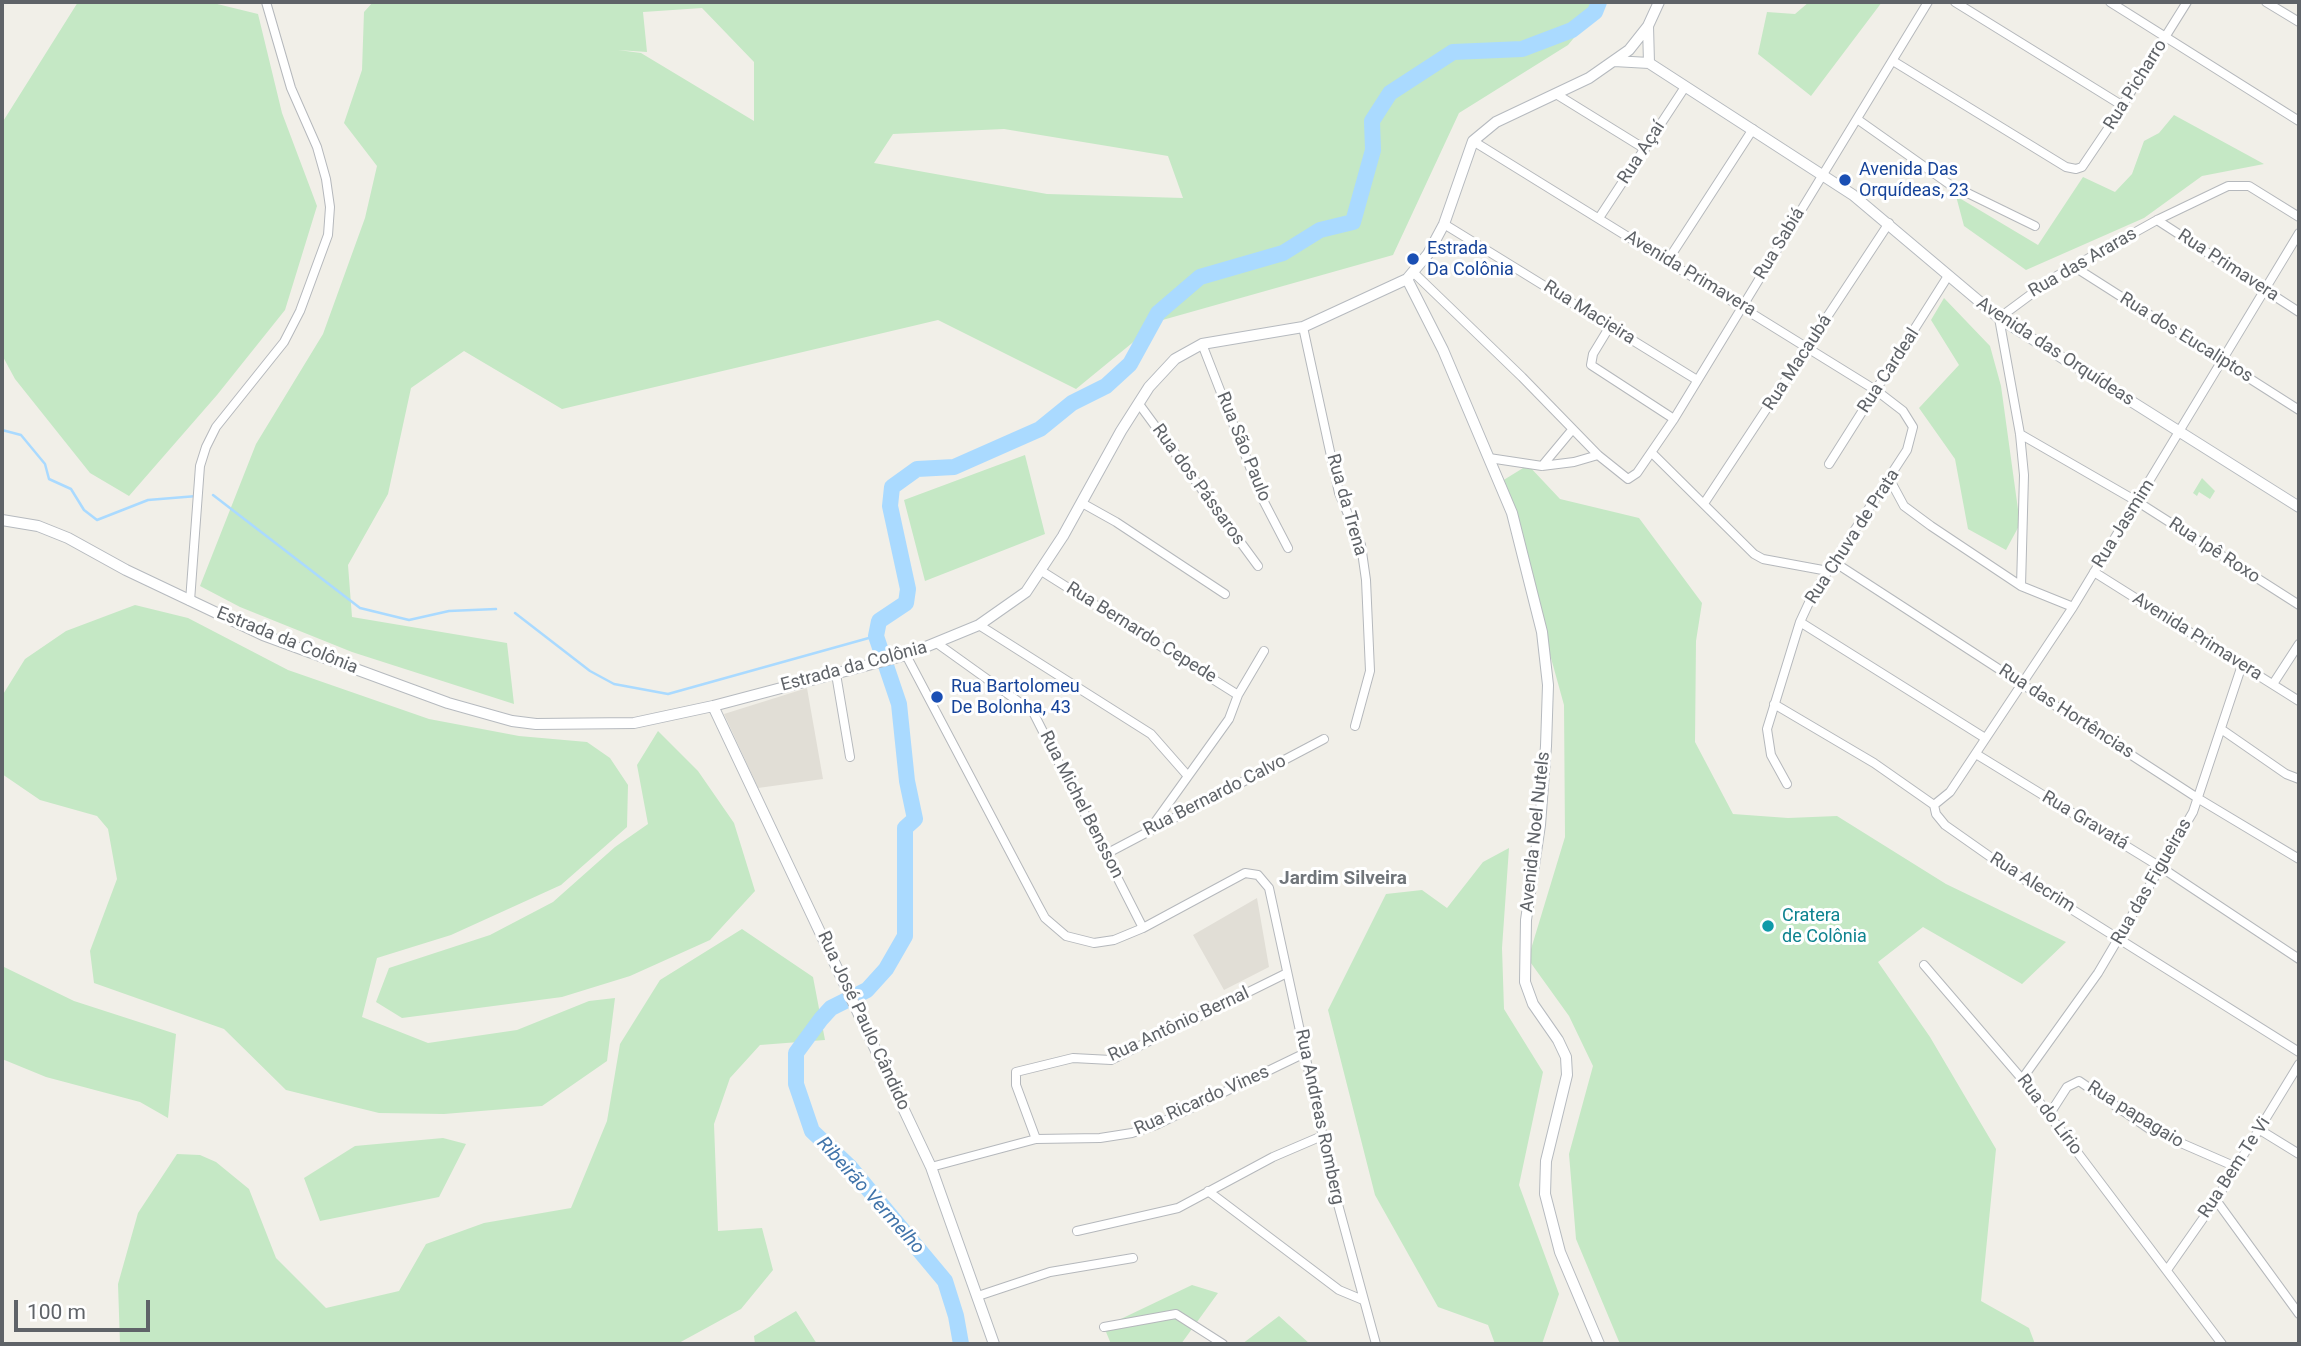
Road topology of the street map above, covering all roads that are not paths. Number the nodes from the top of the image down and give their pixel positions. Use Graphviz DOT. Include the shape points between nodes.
graph roads {
  1 [pos="266,2"];
  2 [pos="1659,2"];
  3 [pos="1928,2"];
  4 [pos="1955,2"];
  5 [pos="2110,2"];
  6 [pos="2188,2"];
  7 [pos="2266,2"];
  8 [pos="2299,22"];
  9 [pos="1648,26"];
  10 [pos="2167,36"];
  11 [pos="1614,61"];
  12 [pos="1893,61"];
  13 [pos="1649,63"];
  14 [pos="1685,87"];
  15 [pos="1556,94"];
  16 [pos="2123,106"];
  17 [pos="1857,119"];
  18 [pos="2299,121"];
  19 [pos="1753,130"];
  20 [pos="1473,141"];
  21 [pos="1645,149"];
  22 [pos="1822,175"];
  23 [pos="2299,217"];
  24 [pos="1599,218"];
  25 [pos="2157,220"];
  26 [pos="1889,223"];
  27 [pos="1444,224"];
  28 [pos="2035,226"];
  29 [pos="2299,233"];
  30 [pos="1668,260"];
  31 [pos="2073,266"];
  32 [pos="1410,276"];
  33 [pos="1948,276"];
  34 [pos="2264,289"];
  35 [pos="1742,305"];
  36 [pos="2299,312"];
  37 [pos="1998,318"];
  38 [pos="1610,326"];
  39 [pos="1303,327"];
  40 [pos="1202,344"];
  41 [pos="1809,347"];
  42 [pos="2221,360"];
  43 [pos="1697,380"];
  44 [pos="1877,391"];
  45 [pos="1139,404"];
  46 [pos="2299,410"];
  47 [pos="1903,411"];
  48 [pos="1674,419"];
  49 [pos="1572,430"];
  50 [pos="2179,433"];
  51 [pos="2020,434"];
  52 [pos="1652,453"];
  53 [pos="1598,455"];
  54 [pos="1489,458"];
  55 [pos="1829,464"];
  56 [pos="1542,466"];
  57 [pos="1890,480"];
  58 [pos="1705,502"];
  59 [pos="2138,502"];
  60 [pos="1082,503"];
  61 [pos="2299,508"];
  62 [pos="2,520"];
  63 [pos="1288,548"];
  64 [pos="1834,562"];
  65 [pos="1258,566"];
  66 [pos="1828,571"];
  67 [pos="1043,572"];
  68 [pos="2094,572"];
  69 [pos="2021,586"];
  70 [pos="1225,594"];
  71 [pos="190,601"];
  72 [pos="2299,605"];
  73 [pos="2073,607"];
  74 [pos="1800,622"];
  75 [pos="979,625"];
  76 [pos="938,644"];
  77 [pos="2299,644"];
  78 [pos="1264,651"];
  79 [pos="906,655"];
  80 [pos="2242,665"];
  81 [pos="836,674"];
  82 [pos="2021,683"];
  83 [pos="2273,684"];
  84 [pos="1238,695"];
  85 [pos="2299,701"];
  86 [pos="1774,704"];
  87 [pos="713,706"];
  88 [pos="1355,726"];
  89 [pos="2221,729"];
  90 [pos="1985,738"];
  91 [pos="1324,739"];
  92 [pos="1976,754"];
  93 [pos="850,757"];
  94 [pos="1187,775"];
  95 [pos="2299,779"];
  96 [pos="1787,784"];
  97 [pos="2199,799"];
  98 [pos="1934,805"];
  99 [pos="1152,828"];
  100 [pos="1106,854"];
  101 [pos="2299,859"];
  102 [pos="2162,868"];
  103 [pos="1143,928"];
  104 [pos="2120,937"];
  105 [pos="2299,959"];
  106 [pos="1924,965"];
  107 [pos="1287,973"];
  108 [pos="2299,1052"];
  109 [pos="1305,1053"];
  110 [pos="2299,1064"];
  111 [pos="2022,1079"];
  112 [pos="2049,1115"];
  113 [pos="2260,1130"];
  114 [pos="1322,1136"];
  115 [pos="1036,1139"];
  116 [pos="2299,1154"];
  117 [pos="931,1167"];
  118 [pos="2236,1167"];
  119 [pos="1208,1191"];
  120 [pos="2216,1200"];
  121 [pos="1077,1231"];
  122 [pos="1133,1258"];
  123 [pos="2167,1270"];
  124 [pos="978,1296"];
  125 [pos="1363,1300"];
  126 [pos="2299,1314"];
  127 [pos="1104,1327"];
  128 [pos="994,1344"];
  129 [pos="1223,1344"];
  130 [pos="1376,1344"];
  131 [pos="1599,1344"];
  132 [pos="2222,1344"];
  1 -- 71 [label="street" via="326,179 328,235 284,342 216,427 206,447 200,466"];
  2 -- 9 [label="street"];
  3 -- 12 [label="street, Rua Sabiá"];
  4 -- 16 [label="street"];
  5 -- 10 [label="street"];
  6 -- 10 [label="street, Rua Picharro"];
  7 -- 8 [label="street"];
  9 -- 11 [label="street"];
  9 -- 13 [label="street"];
  10 -- 16 [label="street, Rua Picharro"];
  10 -- 18 [label="street"];
  11 -- 13 [label="street"];
  11 -- 15 [label="street"];
  12 -- 16 [label="street, Rua Picharro" via="2066,167 2082,167"];
  12 -- 17 [label="street, Rua Sabiá"];
  13 -- 14 [label="street, Avenida das Orquídeas"];
  14 -- 19 [label="street, Avenida das Orquídeas"];
  14 -- 21 [label="street, Rua Açaí"];
  15 -- 20 [label="street" via="1496,122"];
  15 -- 21 [label="street"];
  17 -- 22 [label="street, Rua Sabiá"];
  17 -- 28 [label="street" via="1949,184"];
  19 -- 22 [label="street, Avenida das Orquídeas"];
  19 -- 30 [label="street"];
  20 -- 24 [label="street, Avenida Primavera"];
  20 -- 27 [label="street"];
  21 -- 24 [label="street, Rua Açaí"];
  22 -- 26 [label="street, Avenida das Orquídeas"];
  22 -- 35 [label="street, Rua Sabiá"];
  23 -- 25 [label="street, Rua das Araras" via="2255,189 2236,184"];
  24 -- 30 [label="street, Avenida Primavera"];
  25 -- 31 [label="street, Rua das Araras"];
  25 -- 34 [label="street, Rua Primavera"];
  26 -- 33 [label="street, Avenida das Orquídeas"];
  26 -- 41 [label="street, Rua Macaubá"];
  27 -- 32 [label="street"];
  27 -- 38 [label="street, Rua Macieira"];
  29 -- 34 [label="street, Rua Jasmim"];
  30 -- 35 [label="street, Avenida Primavera"];
  31 -- 37 [label="street, Rua das Araras"];
  31 -- 42 [label="street, Rua dos Eucaliptos"];
  32 -- 39 [label="street, Estrada da Colônia"];
  32 -- 49 [label="street" via="1522,377"];
  32 -- 54 [label="street, Avenida Noel Nutels"];
  33 -- 37 [label="street, Avenida das Orquídeas"];
  33 -- 44 [label="street, Rua Cardeal"];
  34 -- 36 [label="street, Rua Primavera"];
  34 -- 42 [label="street, Rua Jasmim"];
  35 -- 41 [label="street, Avenida Primavera"];
  35 -- 43 [label="street, Rua Sabiá"];
  37 -- 50 [label="street, Avenida das Orquídeas"];
  37 -- 51 [label="street"];
  38 -- 43 [label="street, Rua Macieira"];
  38 -- 48 [label="street" via="1591,365"];
  39 -- 40 [label="street, Estrada da Colônia"];
  39 -- 88 [label="street, Rua da Trena" via="1339,493 1361,545 1366,580 1370,671"];
  40 -- 45 [label="street, Estrada da Colônia" via="1175,359"];
  40 -- 63 [label="street, Rua São Paulo" via="1262,498"];
  41 -- 44 [label="street, Avenida Primavera"];
  41 -- 58 [label="street, Rua Macaubá"];
  42 -- 46 [label="street, Rua dos Eucaliptos"];
  42 -- 50 [label="street, Rua Jasmim"];
  43 -- 48 [label="street, Rua Sabiá"];
  44 -- 47 [label="street, Avenida Primavera"];
  44 -- 55 [label="street, Rua Cardeal"];
  45 -- 60 [label="street, Estrada da Colônia"];
  45 -- 65 [label="street, Rua dos Pássaros"];
  47 -- 57 [label="street, Rua Chuva de Prata" via="1913,436"];
  48 -- 52 [label="street, Rua Sabiá"];
  49 -- 53 [label="street"];
  49 -- 56 [label="street"];
  50 -- 59 [label="street, Rua Jasmim"];
  50 -- 61 [label="street, Avenida das Orquídeas"];
  51 -- 59 [label="street, Rua Ipê Roxo"];
  51 -- 69 [label="street" via="2025,527"];
  52 -- 53 [label="street, Rua Sabiá" via="1637,473 1625,479"];
  52 -- 58 [label="street"];
  53 -- 56 [label="street"];
  54 -- 56 [label="street"];
  54 -- 131 [label="street, Avenida Noel Nutels" via="1527,569 1547,671 1540,825 1523,961 1524,982 1533,1004 1567,1062 1546,1162 1546,1202 1560,1252"];
  57 -- 64 [label="street, Rua Chuva de Prata"];
  57 -- 69 [label="street" via="1912,513"];
  58 -- 66 [label="street" via="1754,554"];
  59 -- 68 [label="street, Rua Jasmim"];
  59 -- 72 [label="street, Rua Ipê Roxo"];
  60 -- 67 [label="street, Estrada da Colônia"];
  60 -- 70 [label="street"];
  62 -- 71 [label="street, Estrada da Colônia" via="38,526 68,538"];
  64 -- 66 [label="street, Rua Chuva de Prata"];
  64 -- 82 [label="street, Rua das Hortências"];
  66 -- 74 [label="street, Rua Chuva de Prata"];
  67 -- 75 [label="street, Estrada da Colônia" via="1026,592"];
  67 -- 84 [label="street, Rua Bernardo Cepede"];
  68 -- 73 [label="street, Rua Jasmim"];
  68 -- 80 [label="street, Avenida Primavera"];
  69 -- 73 [label="street"];
  71 -- 87 [label="street, Estrada da Colônia" via="263,635 486,716 536,724 601,725 634,723"];
  73 -- 82 [label="street, Rua Jasmim"];
  74 -- 86 [label="street, Rua Chuva de Prata"];
  74 -- 90 [label="street"];
  75 -- 76 [label="street, Estrada da Colônia"];
  75 -- 94 [label="street" via="1151,734"];
  76 -- 79 [label="street, Estrada da Colônia"];
  76 -- 100 [label="street, Rua Michel Bensson" via="1033,712"];
  77 -- 83 [label="street"];
  78 -- 84 [label="street"];
  79 -- 81 [label="street, Estrada da Colônia"];
  79 -- 103 [label="street" via="1045,918 1066,936 1094,943"];
  80 -- 83 [label="street, Avenida Primavera"];
  80 -- 89 [label="street, Rua das Figueiras"];
  81 -- 87 [label="street, Estrada da Colônia"];
  81 -- 93 [label="street"];
  82 -- 90 [label="street, Rua Jasmim"];
  82 -- 97 [label="street, Rua das Hortências"];
  83 -- 85 [label="street, Avenida Primavera"];
  84 -- 94 [label="street" via="1229,719"];
  86 -- 96 [label="street, Rua Chuva de Prata" via="1767,742"];
  86 -- 98 [label="street, Rua Alecrim"];
  87 -- 117 [label="street, Rua José Paulo Cândido"];
  89 -- 95 [label="street"];
  89 -- 97 [label="street, Rua das Figueiras"];
  90 -- 92 [label="street, Rua Jasmim"];
  91 -- 99 [label="street, Rua Bernardo Calvo"];
  92 -- 98 [label="street, Rua Jasmim" via="1950,792"];
  92 -- 102 [label="street, Rua Gravatá"];
  94 -- 99 [label="street"];
  97 -- 101 [label="street, Rua das Hortências"];
  97 -- 102 [label="street, Rua das Figueiras"];
  98 -- 104 [label="street, Rua Alecrim" via="1939,818 1976,847"];
  99 -- 100 [label="street, Rua Bernardo Calvo"];
  100 -- 103 [label="street, Rua Michel Bensson"];
  102 -- 104 [label="street, Rua das Figueiras"];
  102 -- 105 [label="street, Rua Gravatá"];
  103 -- 107 [label="street, Rua Andreas Romberg" via="1245,873 1258,875 1269,888"];
  104 -- 108 [label="street, Rua Alecrim"];
  104 -- 111 [label="street, Rua das Figueiras"];
  106 -- 111 [label="street, Rua do Lírio"];
  107 -- 109 [label="street, Rua Andreas Romberg"];
  107 -- 115 [label="street, Rua Antônio Bernal" via="1111,1060 1073,1058 1016,1072 1016,1085"];
  109 -- 114 [label="street, Rua Andreas Romberg"];
  109 -- 115 [label="street, Rua Ricardo Vines" via="1132,1133"];
  110 -- 113 [label="street, Rua Bem Te Vi"];
  111 -- 112 [label="street, Rua do Lírio"];
  112 -- 118 [label="street, Rua papagaio" via="2067,1087 2079,1081 2151,1130"];
  112 -- 123 [label="street, Rua do Lírio"];
  113 -- 116 [label="street"];
  113 -- 118 [label="street, Rua Bem Te Vi"];
  114 -- 119 [label="street"];
  114 -- 125 [label="street, Rua Andreas Romberg"];
  115 -- 117 [label="street, Rua Ricardo Vines"];
  117 -- 124 [label="street, Rua José Paulo Cândido"];
  118 -- 120 [label="street, Rua Bem Te Vi"];
  119 -- 121 [label="street" via="1161,1214"];
  119 -- 125 [label="street" via="1339,1290"];
  120 -- 123 [label="street, Rua Bem Te Vi"];
  120 -- 126 [label="street"];
  122 -- 124 [label="street" via="1050,1272"];
  123 -- 132 [label="street, Rua do Lírio"];
  124 -- 128 [label="street, Rua José Paulo Cândido"];
  125 -- 130 [label="street, Rua Andreas Romberg"];
  127 -- 129 [label="street" via="1176,1314"];
}
